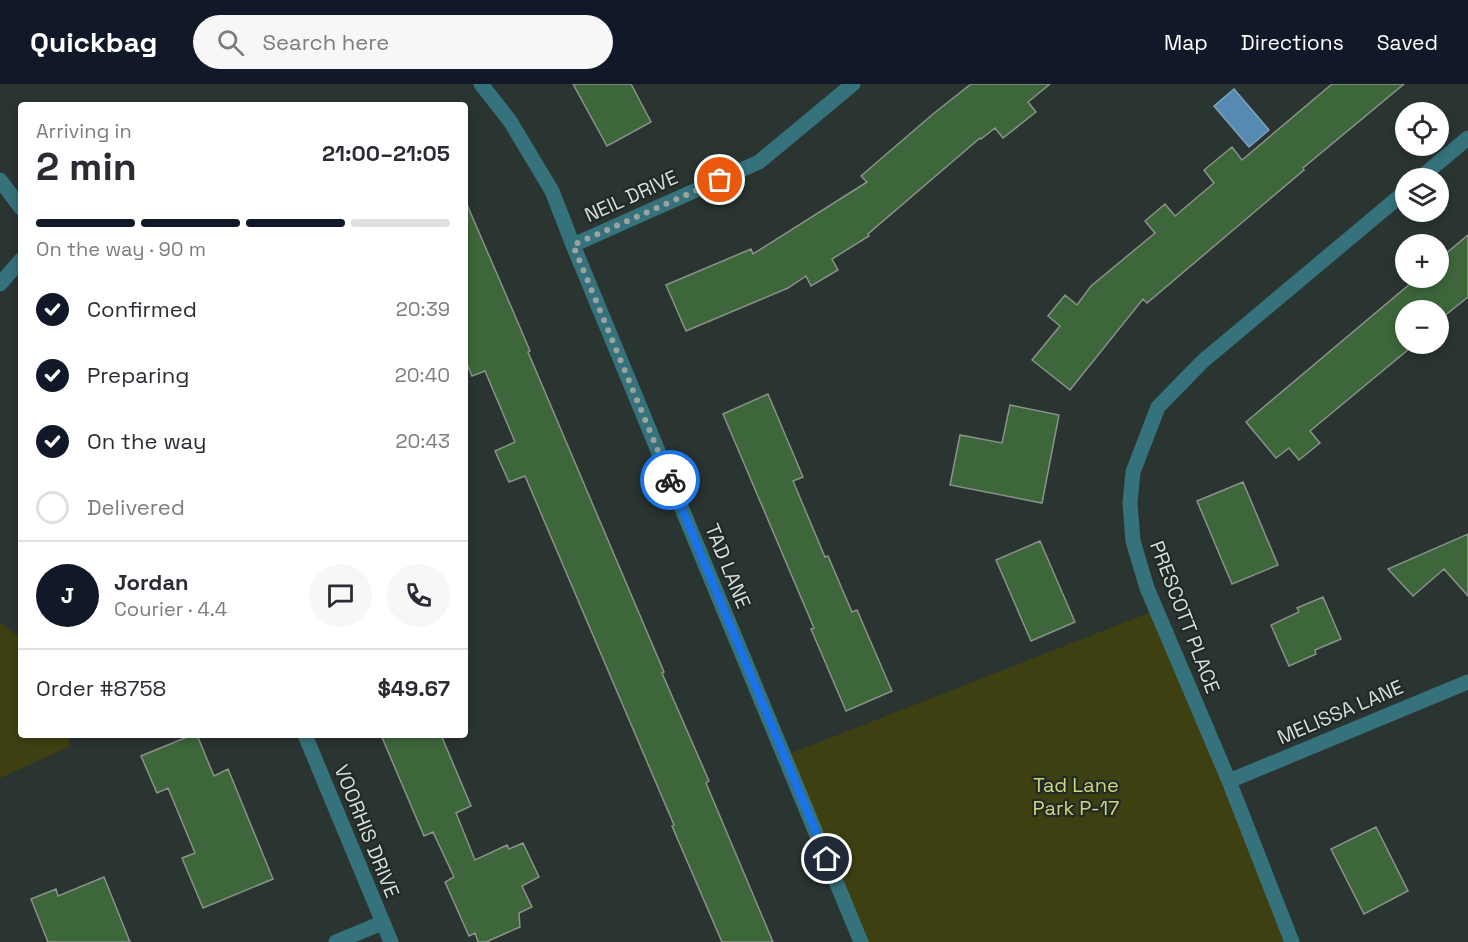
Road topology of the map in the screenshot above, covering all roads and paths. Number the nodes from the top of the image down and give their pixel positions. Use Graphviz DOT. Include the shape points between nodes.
graph roads {
  1 [pos="481,84"];
  2 [pos="853,84"];
  3 [pos="1468,138"];
  4 [pos="1432,168"];
  5 [pos="0,180"];
  6 [pos="1395,200"];
  7 [pos="18,204"];
  8 [pos="573,245"];
  9 [pos="18,263"];
  10 [pos="0,284"];
  11 [pos="1468,682"];
  12 [pos="307,738"];
  13 [pos="1229,781"];
  14 [pos="382,922"];
  15 [pos="336,942"];
  16 [pos="391,942"];
  17 [pos="861,942"];
  18 [pos="1292,942"];
  1 -- 8 [label="street, TAD LANE" via="510,121 552,190"];
  2 -- 8 [label="street, NEIL DRIVE" via="759,162"];
  3 -- 4 [label="street"];
  5 -- 7 [label="street"];
  6 -- 13 [label="street, PRESCOTT PLACE" via="1203,361 1158,407 1133,472 1133,541 1147,588"];
  8 -- 17 [label="street, TAD LANE"];
  9 -- 10 [label="street"];
  11 -- 13 [label="street, MELISSA LANE"];
  12 -- 14 [label="street, VOORHIS DRIVE"];
  13 -- 18 [label="street, PRESCOTT PLACE"];
  14 -- 15 [label="street"];
  14 -- 16 [label="street, VOORHIS DRIVE"];
}
